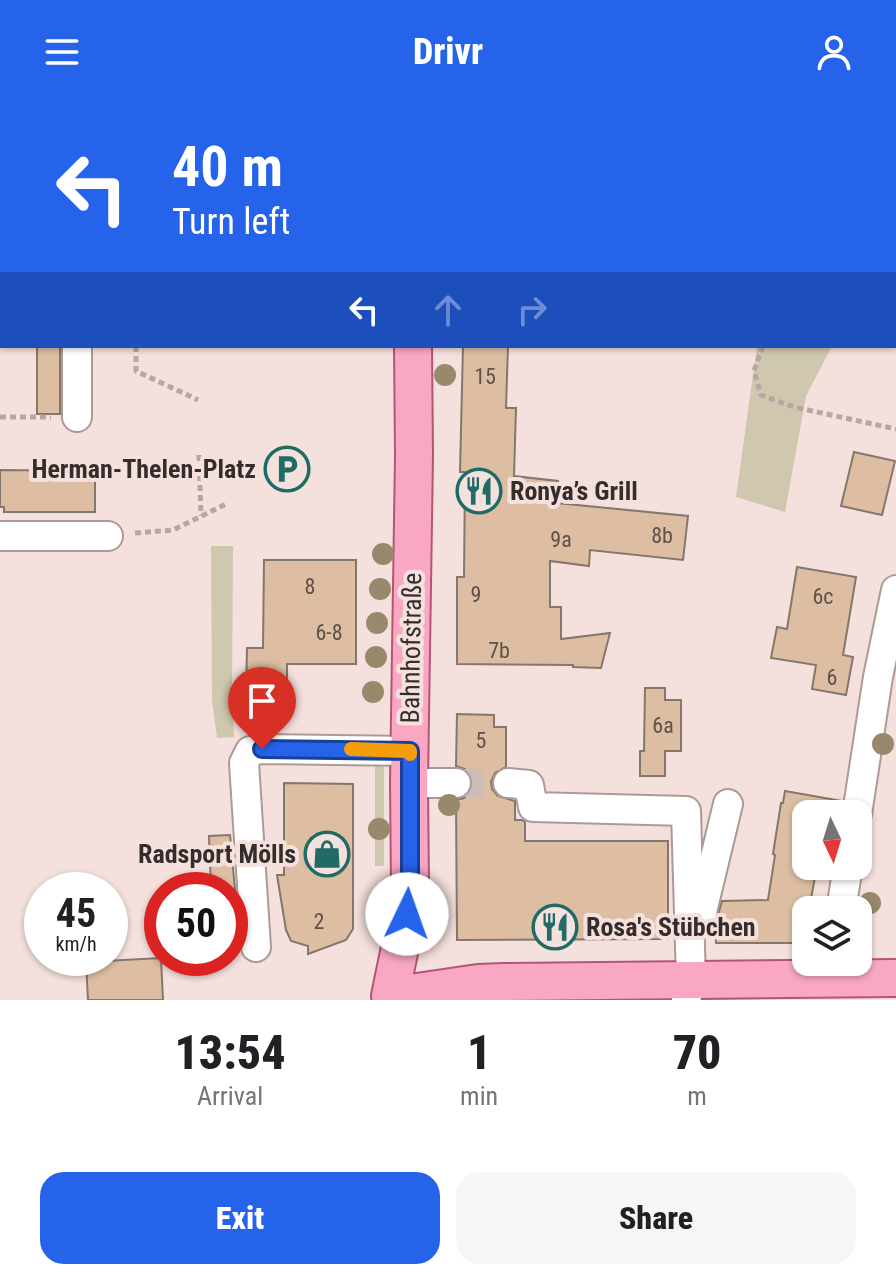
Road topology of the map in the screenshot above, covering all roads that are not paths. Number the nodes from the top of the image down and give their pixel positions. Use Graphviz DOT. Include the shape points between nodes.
graph roads {
  1 [pos="77,348"];
  2 [pos="413,348"];
  3 [pos="77,417"];
  4 [pos="0,536"];
  5 [pos="108,536"];
  6 [pos="896,590"];
  7 [pos="409,767"];
  8 [pos="456,783"];
  9 [pos="508,783"];
  10 [pos="859,800"];
  11 [pos="728,804"];
  12 [pos="256,947"];
  13 [pos="792,972"];
  14 [pos="872,975"];
  15 [pos="896,978"];
  16 [pos="689,979"];
  17 [pos="382,999"];
  1 -- 3 [label="street"];
  2 -- 7 [label="main road, Bahnhofstraße"];
  4 -- 5 [label="street"];
  6 -- 10 [label="street"];
  7 -- 8 [label="street"];
  7 -- 12 [label="street" via="250,751 244,763"];
  7 -- 17 [label="main road, Bahnhofstraße" via="407,914"];
  9 -- 16 [label="street" via="529,785 533,807 686,811"];
  11 -- 16 [label="street"];
  13 -- 16 [label="main road"];
  14 -- 15 [label="main road"];
  16 -- 17 [label="main road" via="478,983"];
}
